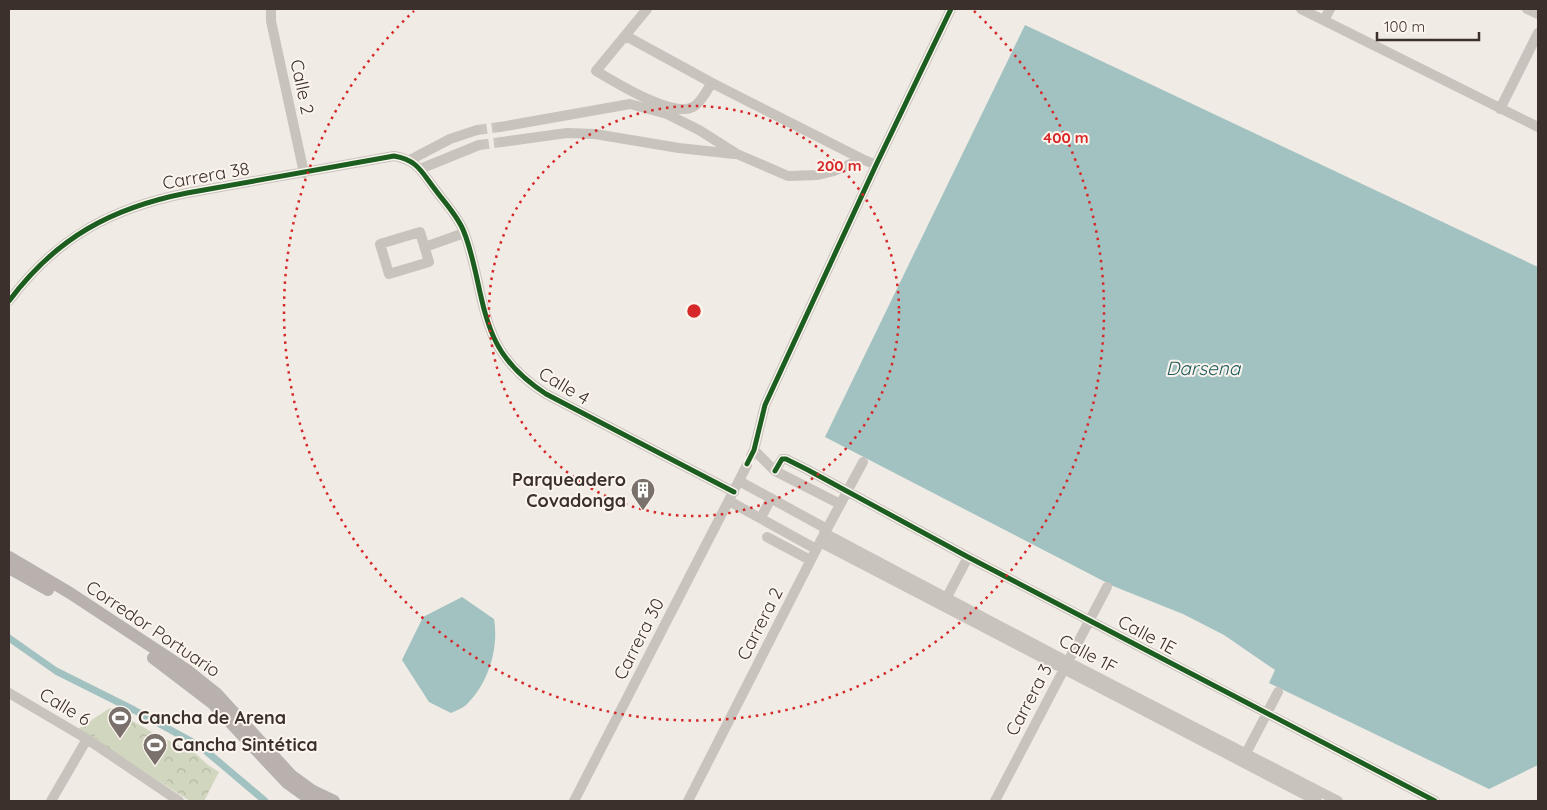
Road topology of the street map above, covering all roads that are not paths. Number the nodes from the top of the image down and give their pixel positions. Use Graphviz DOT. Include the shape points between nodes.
graph roads {
  1 [pos="271,9"];
  2 [pos="647,9"];
  3 [pos="951,9"];
  4 [pos="1301,9"];
  5 [pos="1330,9"];
  6 [pos="1527,9"];
  7 [pos="1538,14"];
  8 [pos="1324,20"];
  9 [pos="1538,33"];
  10 [pos="626,36"];
  11 [pos="712,83"];
  12 [pos="1500,109"];
  13 [pos="500,127"];
  14 [pos="1538,127"];
  15 [pos="477,130"];
  16 [pos="502,142"];
  17 [pos="479,145"];
  18 [pos="737,154"];
  19 [pos="862,159"];
  20 [pos="410,160"];
  21 [pos="876,165"];
  22 [pos="420,169"];
  23 [pos="304,173"];
  24 [pos="464,233"];
  25 [pos="425,246"];
  26 [pos="9,301"];
  27 [pos="751,457"];
  28 [pos="863,462"];
  29 [pos="776,471"];
  30 [pos="739,481"];
  31 [pos="847,491"];
  32 [pos="731,496"];
  33 [pos="771,498"];
  34 [pos="840,504"];
  35 [pos="761,518"];
  36 [pos="767,537"];
  37 [pos="822,538"];
  38 [pos="9,557"];
  39 [pos="968,557"];
  40 [pos="810,560"];
  41 [pos="9,568"];
  42 [pos="1107,587"];
  43 [pos="947,598"];
  44 [pos="958,609"];
  45 [pos="1090,620"];
  46 [pos="1066,666"];
  47 [pos="1278,692"];
  48 [pos="9,693"];
  49 [pos="1267,713"];
  50 [pos="87,739"];
  51 [pos="1243,758"];
  52 [pos="52,801"];
  53 [pos="179,801"];
  54 [pos="312,801"];
  55 [pos="334,801"];
  56 [pos="574,801"];
  57 [pos="688,801"];
  58 [pos="995,801"];
  59 [pos="1317,801"];
  60 [pos="1338,801"];
  61 [pos="1435,801"];
  1 -- 23 [label="street, Calle 2"];
  2 -- 10 [label="street"];
  3 -- 21 [label="street, Carrera 30"];
  4 -- 8 [label="street"];
  5 -- 8 [label="street"];
  6 -- 7 [label="street"];
  8 -- 12 [label="street"];
  9 -- 12 [label="street"];
  10 -- 11 [label="street"];
  10 -- 11 [label="street" via="596,71 628,90 659,104 685,110 698,103"];
  11 -- 19 [label="street"];
  12 -- 14 [label="street"];
  13 -- 18 [label="street" via="630,104 667,114"];
  15 -- 20 [label="street" via="450,139"];
  16 -- 18 [label="street" via="594,134"];
  17 -- 22 [label="street"];
  18 -- 19 [label="street" via="796,177 834,171"];
  19 -- 21 [label="street"];
  20 -- 22 [label="street, Calle 4"];
  20 -- 23 [label="street, Carrera 38" via="394,156"];
  21 -- 27 [label="street, Carrera 30" via="765,405"];
  22 -- 24 [label="street, Calle 4"];
  23 -- 26 [label="street, Carrera 38" via="155,200 121,211 64,244 41,264"];
  24 -- 25 [label="street"];
  24 -- 32 [label="street, Calle 4" via="490,328 502,351 520,374 546,394"];
  25 -- 25 [label="street" via="429,262 389,274 380,244 420,232"];
  27 -- 29 [label="street"];
  27 -- 30 [label="street, Carrera 30"];
  28 -- 31 [label="street, Carrera 2"];
  29 -- 31 [label="street, Calle 1E" via="782,459 786,459"];
  29 -- 34 [label="street"];
  30 -- 32 [label="street, Carrera 30"];
  30 -- 33 [label="street, Calle 1F"];
  31 -- 34 [label="street, Carrera 2"];
  31 -- 39 [label="street, Calle 1E"];
  32 -- 35 [label="street, Calle 1F"];
  32 -- 56 [label="street, Carrera 30"];
  33 -- 35 [label="street"];
  33 -- 37 [label="street, Calle 1F"];
  34 -- 37 [label="street, Carrera 2"];
  35 -- 37 [label="street, Calle 1F"];
  36 -- 40 [label="street"];
  37 -- 40 [label="street, Carrera 2"];
  37 -- 43 [label="street, Calle 1F"];
  37 -- 44 [label="street, Calle 1F"];
  38 -- 55 [label="main road, Corredor Portuario" via="187,670 217,694 291,775"];
  39 -- 43 [label="street"];
  39 -- 45 [label="street, Calle 1E"];
  40 -- 57 [label="street, Carrera 2"];
  41 -- 54 [label="main road, Corredor Portuario" via="60,597 182,679 212,703 286,782"];
  42 -- 45 [label="street, Carrera 3"];
  43 -- 44 [label="street, Calle 1F"];
  44 -- 46 [label="street, Calle 1F"];
  45 -- 46 [label="street, Carrera 3"];
  45 -- 49 [label="street, Calle 1E"];
  46 -- 51 [label="street, Calle 1F"];
  46 -- 58 [label="street, Carrera 3"];
  47 -- 49 [label="street"];
  48 -- 50 [label="street, Calle 6"];
  49 -- 51 [label="street"];
  49 -- 61 [label="street, Calle 1E"];
  50 -- 52 [label="street"];
  50 -- 53 [label="street, Calle 6"];
  51 -- 59 [label="street, Calle 1F"];
  51 -- 60 [label="street, Calle 1F"];
}
